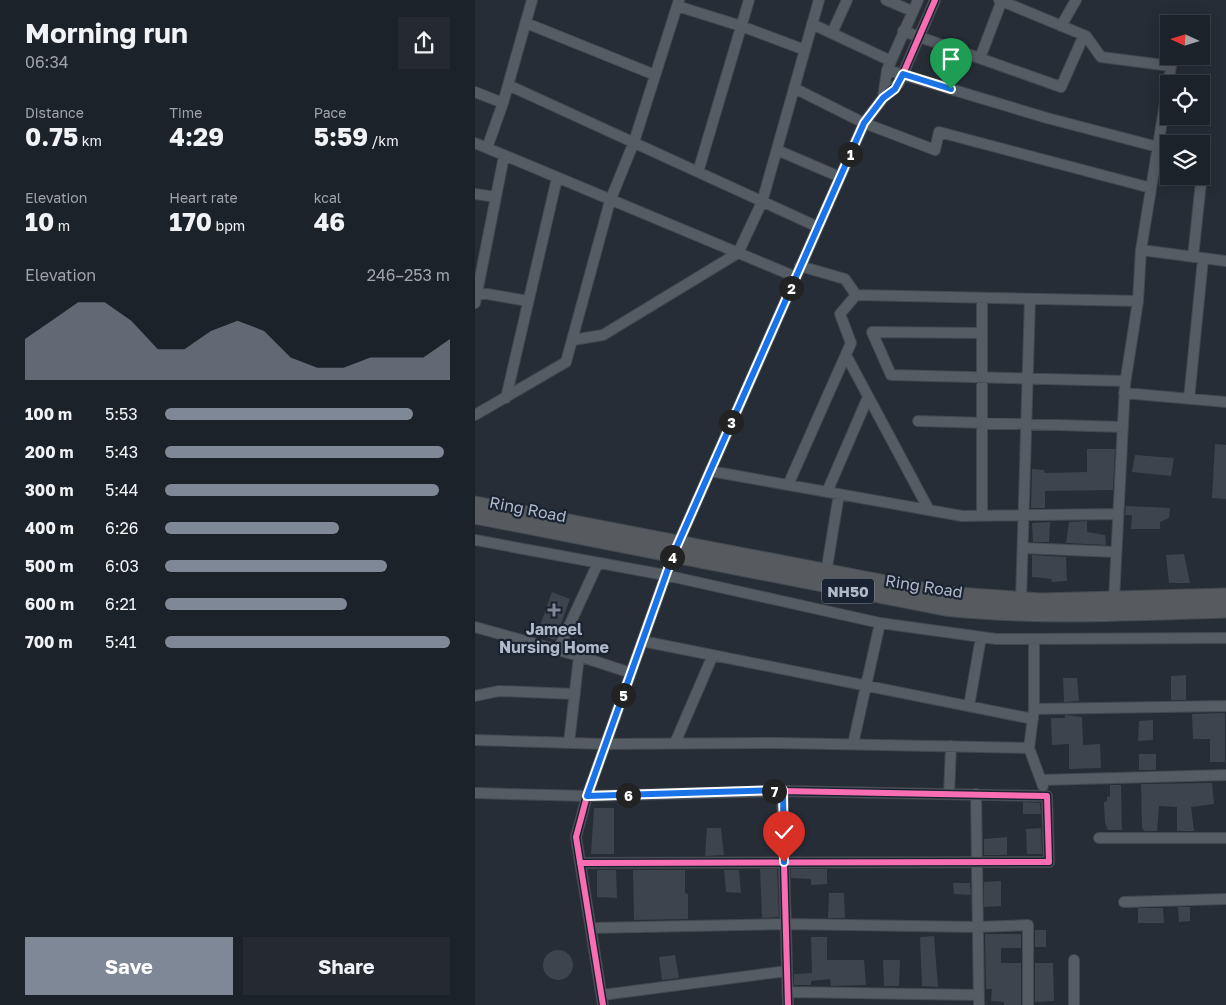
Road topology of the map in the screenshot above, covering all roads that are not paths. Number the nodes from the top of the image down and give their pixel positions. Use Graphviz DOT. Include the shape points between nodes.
graph roads {
  1 [pos="521,0"];
  2 [pos="749,0"];
  3 [pos="819,0"];
  4 [pos="847,0"];
  5 [pos="886,0"];
  6 [pos="918,0"];
  7 [pos="935,0"];
  8 [pos="1001,0"];
  9 [pos="1076,0"];
  10 [pos="532,1"];
  11 [pos="678,3"];
  12 [pos="912,11"];
  13 [pos="526,23"];
  14 [pos="812,24"];
  15 [pos="741,26"];
  16 [pos="1061,26"];
  17 [pos="903,31"];
  18 [pos="832,33"];
  19 [pos="1084,35"];
  20 [pos="919,37"];
  21 [pos="805,50"];
  22 [pos="979,58"];
  23 [pos="889,65"];
  24 [pos="903,74"];
  25 [pos="655,75"];
  26 [pos="508,84"];
  27 [pos="794,88"];
  28 [pos="475,92"];
  29 [pos="883,98"];
  30 [pos="503,103"];
  31 [pos="864,123"];
  32 [pos="634,142"];
  33 [pos="475,143"];
  34 [pos="1158,147"];
  35 [pos="487,148"];
  36 [pos="777,150"];
  37 [pos="504,156"];
  38 [pos="698,172"];
  39 [pos="840,177"];
  40 [pos="557,178"];
  41 [pos="1203,185"];
  42 [pos="1151,188"];
  43 [pos="475,194"];
  44 [pos="496,197"];
  45 [pos="610,201"];
  46 [pos="762,202"];
  47 [pos="818,227"];
  48 [pos="475,242"];
  49 [pos="487,245"];
  50 [pos="1141,250"];
  51 [pos="738,254"];
  52 [pos="1198,258"];
  53 [pos="1226,261"];
  54 [pos="800,266"];
  55 [pos="796,277"];
  56 [pos="476,292"];
  57 [pos="856,295"];
  58 [pos="982,298"];
  59 [pos="1029,299"];
  60 [pos="528,301"];
  61 [pos="1137,301"];
  62 [pos="475,303"];
  63 [pos="982,333"];
  64 [pos="573,340"];
  65 [pos="845,356"];
  66 [pos="982,378"];
  67 [pos="1027,380"];
  68 [pos="1125,381"];
  69 [pos="1124,393"];
  70 [pos="868,397"];
  71 [pos="506,398"];
  72 [pos="1189,399"];
  73 [pos="1226,402"];
  74 [pos="475,415"];
  75 [pos="919,421"];
  76 [pos="982,423"];
  77 [pos="1026,423"];
  78 [pos="1123,427"];
  79 [pos="710,471"];
  80 [pos="788,485"];
  81 [pos="827,492"];
  82 [pos="839,494"];
  83 [pos="475,504"];
  84 [pos="929,510"];
  85 [pos="1118,514"];
  86 [pos="475,516"];
  87 [pos="982,516"];
  88 [pos="1024,516"];
  89 [pos="475,540"];
  90 [pos="1023,548"];
  91 [pos="675,550"];
  92 [pos="1116,552"];
  93 [pos="598,563"];
  94 [pos="826,573"];
  95 [pos="665,575"];
  96 [pos="1226,596"];
  97 [pos="1021,600"];
  98 [pos="1114,600"];
  99 [pos="1226,610"];
  100 [pos="880,623"];
  101 [pos="475,627"];
  102 [pos="981,637"];
  103 [pos="1226,638"];
  104 [pos="1034,639"];
  105 [pos="642,641"];
  106 [pos="558,650"];
  107 [pos="713,655"];
  108 [pos="579,656"];
  109 [pos="631,673"];
  110 [pos="866,685"];
  111 [pos="575,694"];
  112 [pos="475,696"];
  113 [pos="969,706"];
  114 [pos="1226,706"];
  115 [pos="1034,714"];
  116 [pos="475,740"];
  117 [pos="569,743"];
  118 [pos="675,743"];
  119 [pos="605,744"];
  120 [pos="853,744"];
  121 [pos="951,746"];
  122 [pos="1029,748"];
  123 [pos="1226,775"];
  124 [pos="1041,780"];
  125 [pos="783,790"];
  126 [pos="475,793"];
  127 [pos="949,794"];
  128 [pos="976,794"];
  129 [pos="587,796"];
  130 [pos="1047,796"];
  131 [pos="1099,838"];
  132 [pos="1226,838"];
  133 [pos="784,862"];
  134 [pos="975,862"];
  135 [pos="580,863"];
  136 [pos="1226,899"];
  137 [pos="1124,902"];
  138 [pos="786,924"];
  139 [pos="977,927"];
  140 [pos="592,928"];
  141 [pos="1073,960"];
  142 [pos="787,971"];
  143 [pos="788,992"];
  144 [pos="603,1000"];
  145 [pos="979,1000"];
  146 [pos="788,1005"];
  147 [pos="1028,1005"];
  148 [pos="1074,1005"];
  1 -- 10 [label="street"];
  2 -- 15 [label="street"];
  3 -- 14 [label="street"];
  4 -- 18 [label="street"];
  5 -- 12 [label="street"];
  6 -- 12 [label="street"];
  7 -- 20 [label="street"];
  8 -- 16 [label="street"];
  8 -- 22 [label="street"];
  9 -- 16 [label="street"];
  10 -- 13 [label="street"];
  11 -- 15 [label="street"];
  11 -- 25 [label="street"];
  12 -- 17 [label="street"];
  13 -- 25 [label="street"];
  13 -- 26 [label="street"];
  14 -- 18 [label="street"];
  14 -- 21 [label="street"];
  15 -- 21 [label="street"];
  15 -- 38 [label="street"];
  16 -- 19 [label="street"];
  17 -- 20 [label="street"];
  17 -- 23 [label="street"];
  18 -- 23 [label="street"];
  19 -- 22 [label="street" via="1061,87"];
  19 -- 34 [label="street" via="1101,57 1171,66"];
  20 -- 22 [label="street"];
  20 -- 24 [label="street"];
  21 -- 27 [label="street"];
  23 -- 24 [label="street"];
  23 -- 29 [label="street"];
  24 -- 29 [label="street" via="895,89"];
  24 -- 34 [label="street" via="1047,118"];
  25 -- 32 [label="street"];
  26 -- 30 [label="street"];
  26 -- 32 [label="street"];
  27 -- 31 [label="street"];
  27 -- 36 [label="street"];
  28 -- 30 [label="street"];
  29 -- 31 [label="street"];
  30 -- 35 [label="street"];
  31 -- 39 [label="street"];
  31 -- 42 [label="street" via="935,150 939,132"];
  32 -- 38 [label="street"];
  32 -- 45 [label="street"];
  33 -- 35 [label="street"];
  34 -- 42 [label="street"];
  35 -- 37 [label="street"];
  36 -- 39 [label="street"];
  36 -- 46 [label="street"];
  37 -- 40 [label="street"];
  37 -- 44 [label="street"];
  38 -- 46 [label="street"];
  39 -- 47 [label="street"];
  40 -- 45 [label="street"];
  40 -- 60 [label="street"];
  41 -- 52 [label="street"];
  42 -- 50 [label="street"];
  43 -- 44 [label="street"];
  44 -- 49 [label="street"];
  45 -- 51 [label="street"];
  45 -- 64 [label="street"];
  46 -- 47 [label="street"];
  46 -- 51 [label="street"];
  47 -- 54 [label="street"];
  48 -- 49 [label="street"];
  49 -- 56 [label="street"];
  50 -- 52 [label="street"];
  50 -- 61 [label="street"];
  51 -- 55 [label="street"];
  51 -- 64 [label="street" via="603,335"];
  52 -- 53 [label="street"];
  52 -- 72 [label="street"];
  54 -- 55 [label="street"];
  54 -- 57 [label="street" via="845,279"];
  55 -- 79 [label="street"];
  56 -- 60 [label="street"];
  56 -- 62 [label="street"];
  57 -- 58 [label="street"];
  57 -- 65 [label="street" via="840,314 851,343"];
  58 -- 59 [label="street"];
  58 -- 63 [label="street"];
  59 -- 61 [label="street"];
  59 -- 67 [label="street"];
  60 -- 71 [label="street"];
  61 -- 68 [label="street"];
  63 -- 66 [label="street"];
  63 -- 66 [label="street" via="872,332 891,375"];
  64 -- 71 [label="street" via="566,362"];
  65 -- 70 [label="street"];
  65 -- 80 [label="street"];
  66 -- 67 [label="street"];
  66 -- 76 [label="street"];
  67 -- 68 [label="street"];
  67 -- 77 [label="street"];
  68 -- 69 [label="street"];
  69 -- 72 [label="street"];
  69 -- 78 [label="street"];
  70 -- 81 [label="street"];
  70 -- 84 [label="street"];
  71 -- 74 [label="street"];
  72 -- 73 [label="street"];
  75 -- 76 [label="street"];
  76 -- 77 [label="street"];
  76 -- 87 [label="street"];
  77 -- 78 [label="street"];
  77 -- 88 [label="street"];
  78 -- 85 [label="street"];
  79 -- 80 [label="street"];
  79 -- 91 [label="street"];
  80 -- 81 [label="street"];
  81 -- 82 [label="street"];
  82 -- 84 [label="street"];
  82 -- 94 [label="street"];
  83 -- 91 [label="highway, Ring Road / NH50"];
  84 -- 87 [label="street"];
  85 -- 88 [label="street"];
  85 -- 92 [label="street"];
  86 -- 91 [label="highway, Ring Road / NH50"];
  87 -- 88 [label="street"];
  88 -- 90 [label="street"];
  89 -- 93 [label="street"];
  90 -- 92 [label="street"];
  90 -- 97 [label="street"];
  91 -- 94 [label="highway, Ring Road / NH50"];
  91 -- 95 [label="street"];
  91 -- 99 [label="highway, Ring Road / NH50" via="889,599 1001,614"];
  92 -- 98 [label="street"];
  93 -- 95 [label="street"];
  93 -- 106 [label="street"];
  94 -- 97 [label="highway, Ring Road / NH50" via="943,594"];
  95 -- 100 [label="street"];
  95 -- 105 [label="street"];
  96 -- 98 [label="highway, Ring Road / NH50"];
  97 -- 98 [label="highway, Ring Road / NH50"];
  100 -- 102 [label="street"];
  100 -- 110 [label="street"];
  101 -- 106 [label="street"];
  102 -- 104 [label="street"];
  102 -- 113 [label="street"];
  103 -- 104 [label="street"];
  104 -- 115 [label="street"];
  105 -- 107 [label="street"];
  105 -- 109 [label="street"];
  106 -- 108 [label="street"];
  107 -- 110 [label="street"];
  107 -- 118 [label="street"];
  108 -- 109 [label="street"];
  108 -- 111 [label="street"];
  109 -- 119 [label="street"];
  110 -- 113 [label="street"];
  110 -- 120 [label="street"];
  111 -- 112 [label="street" via="499,691"];
  111 -- 117 [label="street"];
  113 -- 115 [label="street"];
  114 -- 115 [label="street"];
  115 -- 122 [label="street"];
  116 -- 117 [label="street"];
  117 -- 119 [label="street"];
  118 -- 119 [label="street"];
  118 -- 120 [label="street"];
  119 -- 129 [label="street"];
  120 -- 121 [label="street"];
  121 -- 122 [label="street"];
  121 -- 127 [label="street"];
  122 -- 124 [label="street"];
  123 -- 124 [label="street"];
  124 -- 130 [label="street"];
  125 -- 127 [label="street"];
  125 -- 129 [label="street"];
  125 -- 133 [label="street"];
  126 -- 129 [label="street"];
  127 -- 128 [label="street"];
  128 -- 130 [label="street"];
  128 -- 134 [label="street"];
  129 -- 135 [label="street" via="576,837"];
  130 -- 134 [label="street" via="1049,862"];
  131 -- 132 [label="street"];
  133 -- 134 [label="street"];
  133 -- 135 [label="street"];
  133 -- 138 [label="street"];
  134 -- 139 [label="street"];
  135 -- 140 [label="street"];
  136 -- 137 [label="street"];
  138 -- 139 [label="street"];
  138 -- 140 [label="street"];
  138 -- 142 [label="street"];
  139 -- 145 [label="street"];
  139 -- 147 [label="street" via="1028,925"];
  140 -- 144 [label="street"];
  141 -- 148 [label="street"];
  142 -- 143 [label="street"];
  142 -- 144 [label="street"];
  143 -- 145 [label="street"];
  143 -- 146 [label="street"];
}
